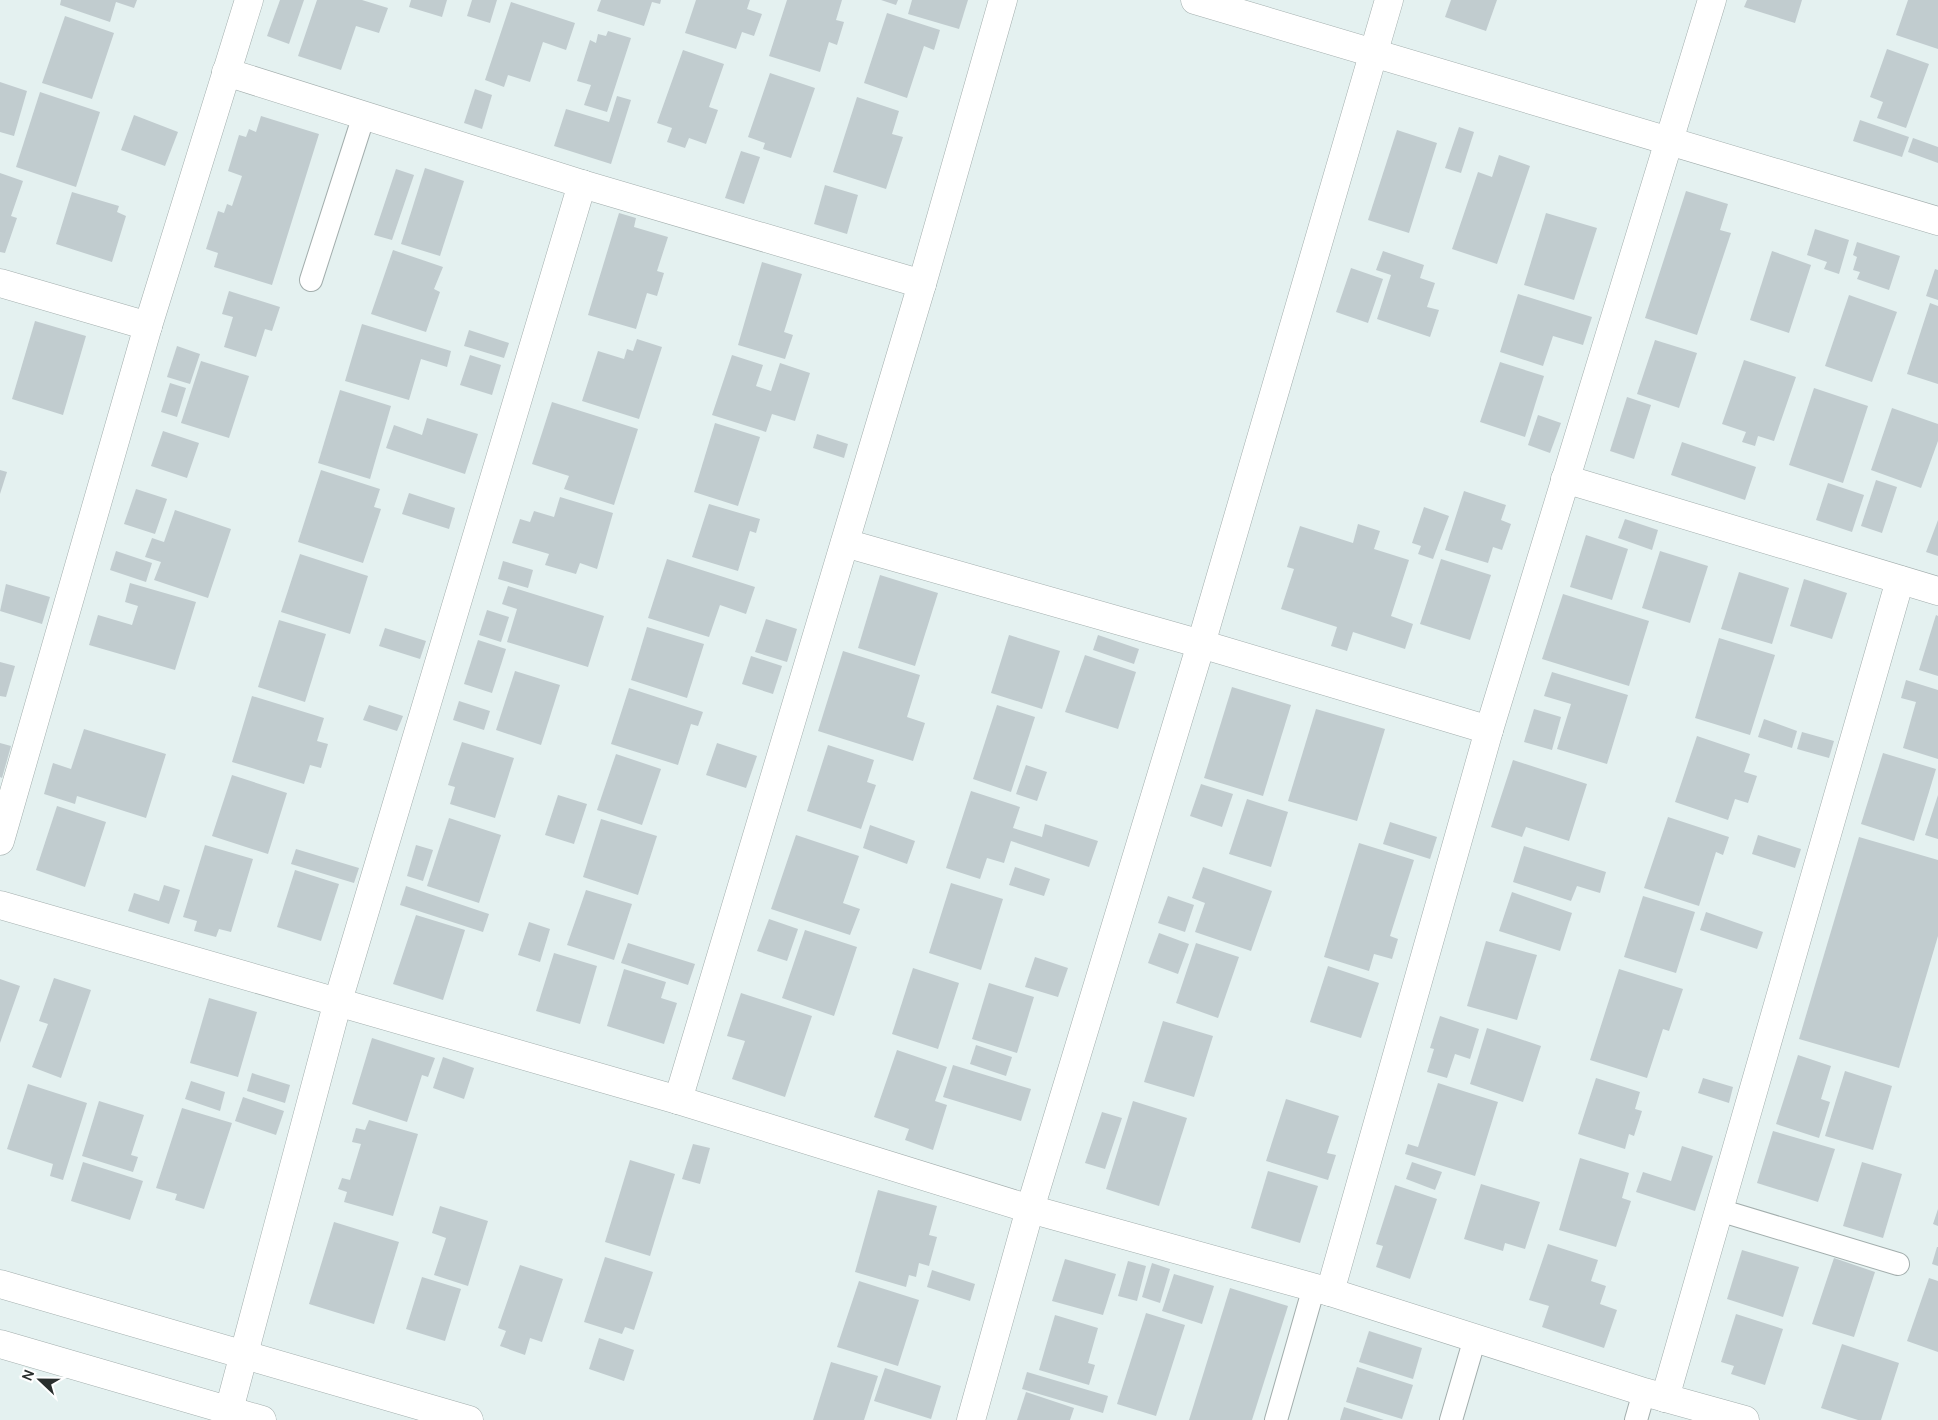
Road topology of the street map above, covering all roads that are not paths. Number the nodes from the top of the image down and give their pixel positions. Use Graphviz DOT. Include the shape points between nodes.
graph roads {
  1 [pos="249,0"];
  2 [pos="1003,0"];
  3 [pos="1195,0"];
  4 [pos="1389,0"];
  5 [pos="1712,0"];
  6 [pos="1373,52"];
  7 [pos="226,72"];
  8 [pos="364,115"];
  9 [pos="1671,140"];
  10 [pos="582,184"];
  11 [pos="1938,221"];
  12 [pos="311,280"];
  13 [pos="0,283"];
  14 [pos="922,284"];
  15 [pos="148,326"];
  16 [pos="1565,479"];
  17 [pos="845,544"];
  18 [pos="1900,580"];
  19 [pos="1938,591"];
  20 [pos="1201,644"];
  21 [pos="1489,730"];
  22 [pos="0,840"];
  23 [pos="0,905"];
  24 [pos="338,1001"];
  25 [pos="678,1100"];
  26 [pos="1030,1209"];
  27 [pos="1719,1210"];
  28 [pos="1898,1264"];
  29 [pos="0,1284"];
  30 [pos="1322,1290"];
  31 [pos="1475,1338"];
  32 [pos="0,1344"];
  33 [pos="243,1354"];
  34 [pos="1655,1395"];
  35 [pos="229,1410"];
  36 [pos="262,1420"];
  37 [pos="470,1420"];
  38 [pos="971,1420"];
  39 [pos="1276,1420"];
  40 [pos="1451,1420"];
  41 [pos="1636,1420"];
  42 [pos="1745,1420"];
  1 -- 7 [label="street"];
  2 -- 14 [label="street"];
  3 -- 6 [label="street"];
  4 -- 6 [label="street"];
  5 -- 9 [label="street"];
  6 -- 9 [label="street"];
  6 -- 20 [label="street"];
  7 -- 8 [label="street"];
  7 -- 15 [label="street"];
  8 -- 10 [label="street"];
  8 -- 12 [label="lane"];
  9 -- 11 [label="street"];
  9 -- 16 [label="street"];
  10 -- 14 [label="street"];
  10 -- 24 [label="street"];
  13 -- 15 [label="street"];
  14 -- 17 [label="street"];
  15 -- 22 [label="street"];
  16 -- 18 [label="street"];
  16 -- 21 [label="street"];
  17 -- 20 [label="street"];
  17 -- 25 [label="street"];
  18 -- 19 [label="street"];
  18 -- 27 [label="street"];
  20 -- 21 [label="street"];
  20 -- 26 [label="street"];
  21 -- 30 [label="street"];
  23 -- 24 [label="street"];
  24 -- 25 [label="street"];
  24 -- 33 [label="street"];
  25 -- 26 [label="street"];
  26 -- 30 [label="street"];
  26 -- 38 [label="street"];
  27 -- 28 [label="lane"];
  27 -- 34 [label="street"];
  29 -- 33 [label="street"];
  30 -- 31 [label="street"];
  30 -- 39 [label="lane"];
  31 -- 34 [label="street"];
  31 -- 40 [label="lane"];
  32 -- 35 [label="street"];
  33 -- 35 [label="street"];
  33 -- 37 [label="street"];
  34 -- 41 [label="lane"];
  34 -- 42 [label="street"];
  35 -- 36 [label="street"];
}
